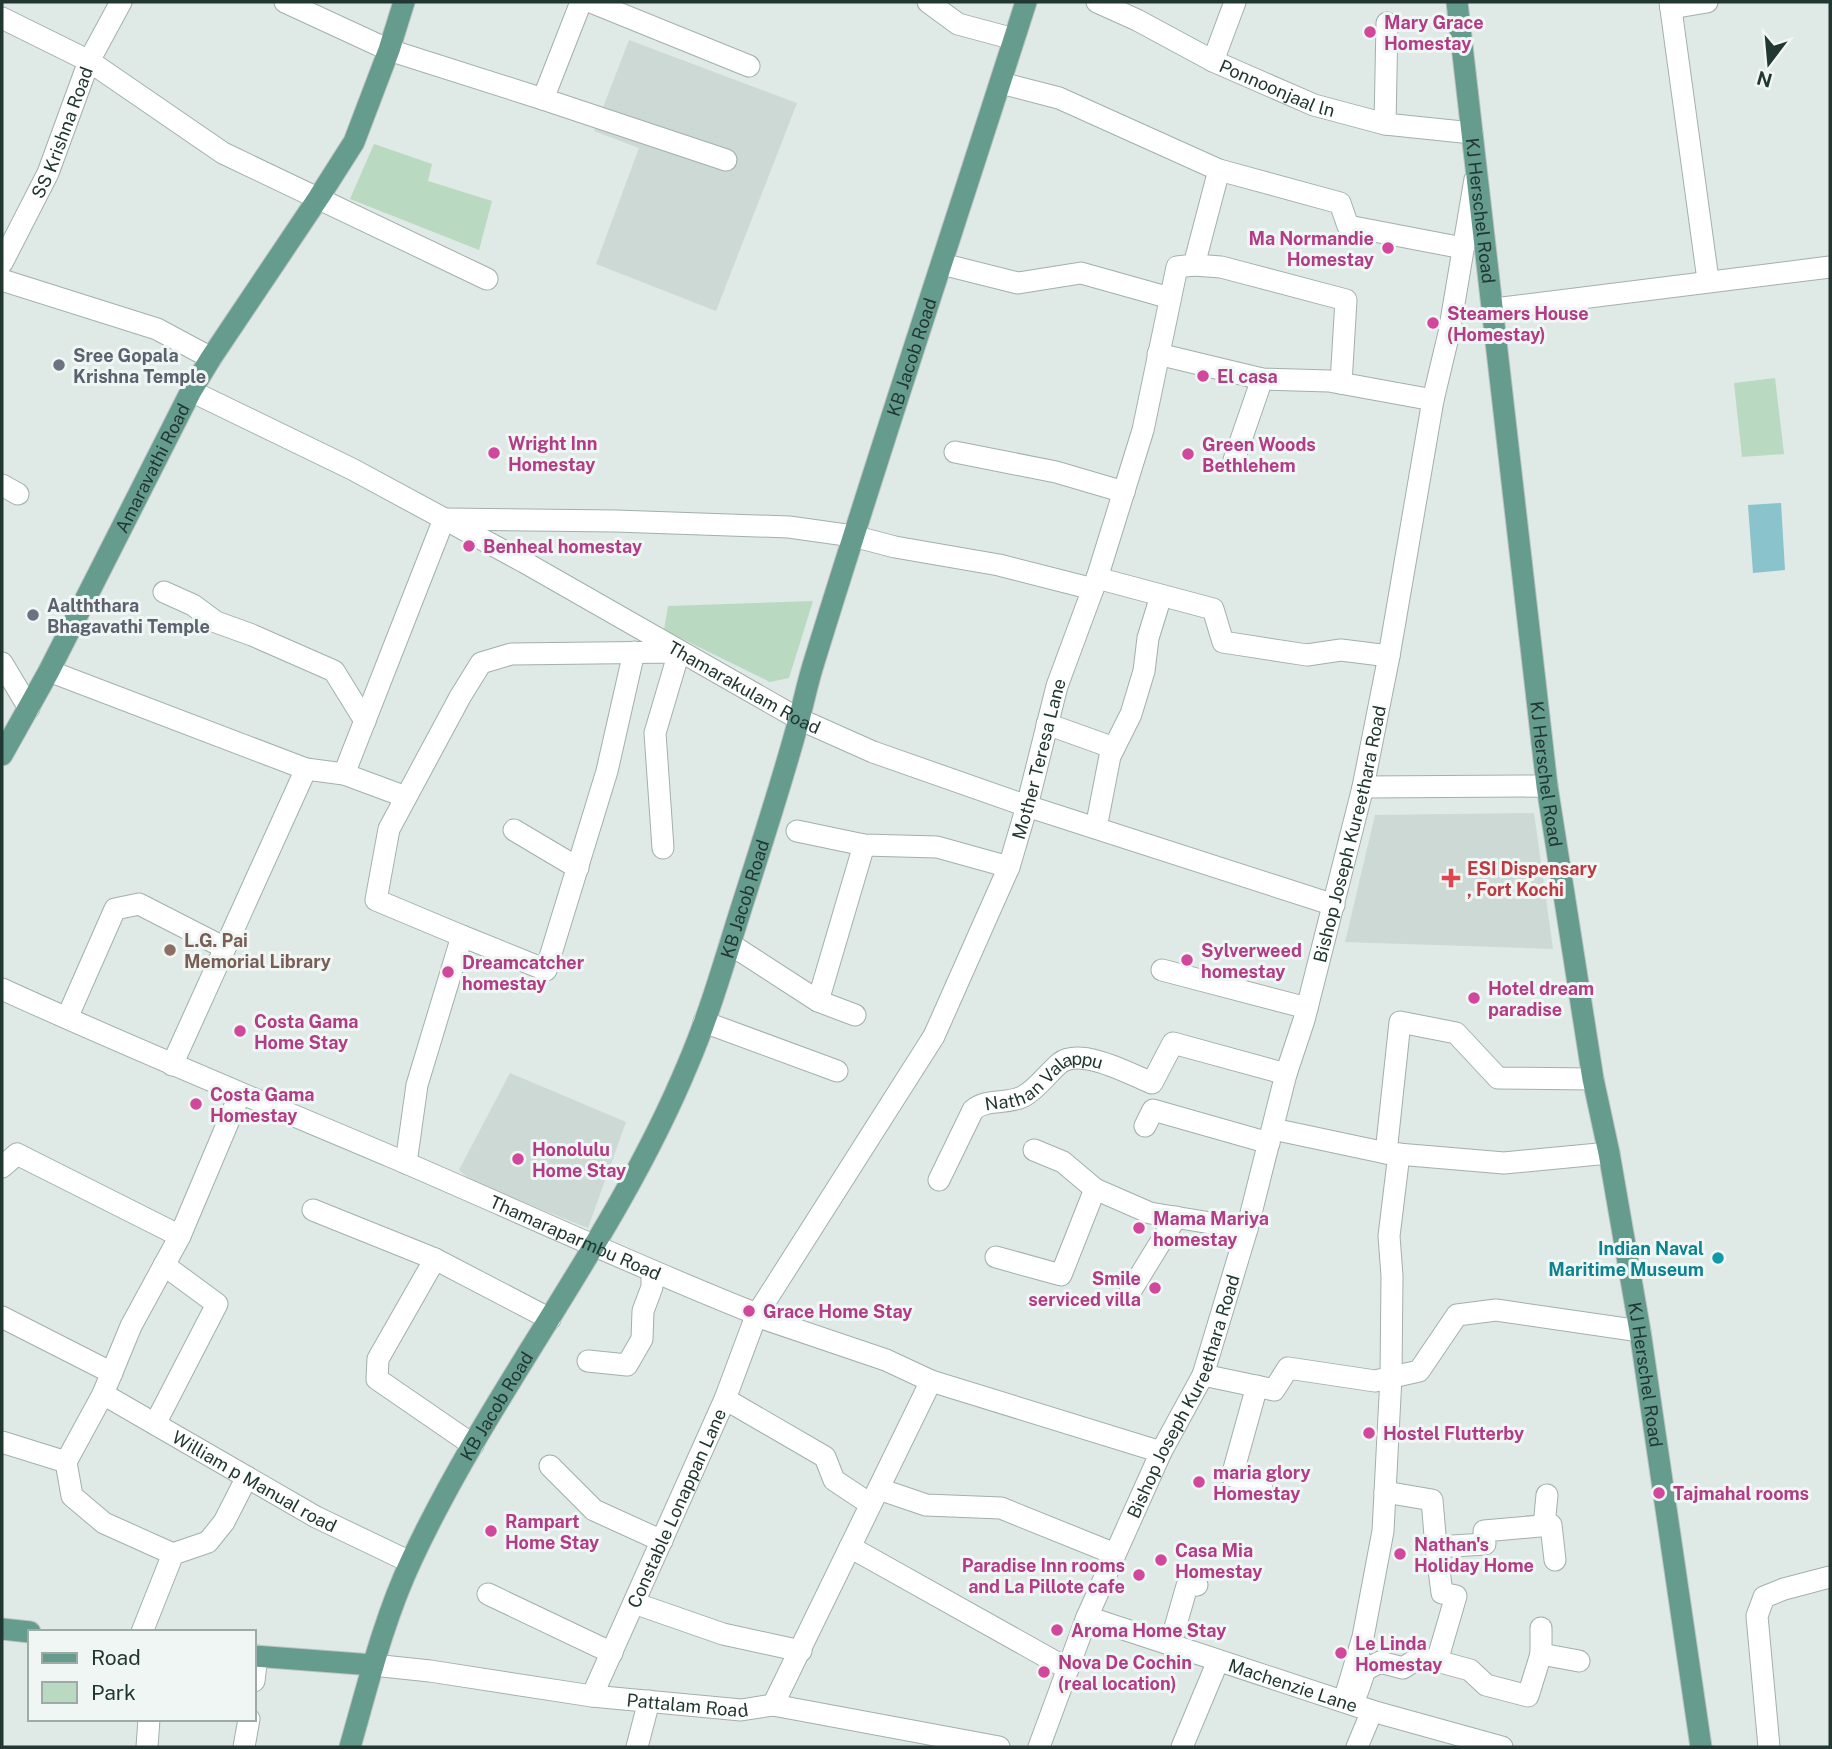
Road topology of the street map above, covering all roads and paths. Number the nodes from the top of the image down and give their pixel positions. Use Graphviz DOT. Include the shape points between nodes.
graph roads {
  1 [pos="121,2"];
  2 [pos="285,2"];
  3 [pos="404,2"];
  4 [pos="581,2"];
  5 [pos="591,2"];
  6 [pos="928,2"];
  7 [pos="1026,2"];
  8 [pos="1097,2"];
  9 [pos="1235,2"];
  10 [pos="1457,2"];
  11 [pos="1707,2"];
  12 [pos="1670,5"];
  13 [pos="2,18"];
  14 [pos="1387,23"];
  15 [pos="1014,39"];
  16 [pos="389,50"];
  17 [pos="89,61"];
  18 [pos="1213,61"];
  19 [pos="749,66"];
  20 [pos="1001,83"];
  21 [pos="542,99"];
  22 [pos="1385,124"];
  23 [pos="1472,132"];
  24 [pos="726,160"];
  25 [pos="1219,170"];
  26 [pos="1476,173"];
  27 [pos="319,197"];
  28 [pos="1463,248"];
  29 [pos="2,263"];
  30 [pos="943,264"];
  31 [pos="1194,265"];
  32 [pos="1830,267"];
  33 [pos="487,279"];
  34 [pos="2,280"];
  35 [pos="1708,280"];
  36 [pos="1170,298"];
  37 [pos="1494,309"];
  38 [pos="1158,354"];
  39 [pos="211,358"];
  40 [pos="1262,379"];
  41 [pos="1341,383"];
  42 [pos="191,391"];
  43 [pos="1433,400"];
  44 [pos="956,452"];
  45 [pos="1234,460"];
  46 [pos="1124,492"];
  47 [pos="444,519"];
  48 [pos="853,536"];
  49 [pos="1095,584"];
  50 [pos="164,592"];
  51 [pos="1161,596"];
  52 [pos="679,652"];
  53 [pos="634,653"];
  54 [pos="1389,656"];
  55 [pos="2,663"];
  56 [pos="49,671"];
  57 [pos="29,708"];
  58 [pos="799,719"];
  59 [pos="365,721"];
  60 [pos="1047,724"];
  61 [pos="1114,748"];
  62 [pos="2,755"];
  63 [pos="306,769"];
  64 [pos="344,774"];
  65 [pos="1547,786"];
  66 [pos="1363,787"];
  67 [pos="406,797"];
  68 [pos="1027,806"];
  69 [pos="1096,828"];
  70 [pos="514,830"];
  71 [pos="797,831"];
  72 [pos="864,845"];
  73 [pos="663,848"];
  74 [pos="1009,867"];
  75 [pos="578,868"];
  76 [pos="1334,905"];
  77 [pos="462,936"];
  78 [pos="730,944"];
  79 [pos="225,948"];
  80 [pos="1162,970"];
  81 [pos="2,989"];
  82 [pos="818,1001"];
  83 [pos="1307,1009"];
  84 [pos="855,1015"];
  85 [pos="67,1018"];
  86 [pos="704,1022"];
  87 [pos="172,1065"];
  88 [pos="836,1071"];
  89 [pos="1286,1074"];
  90 [pos="1593,1079"];
  91 [pos="240,1094"];
  92 [pos="1144,1126"];
  93 [pos="1271,1136"];
  94 [pos="1034,1150"];
  95 [pos="1392,1153"];
  96 [pos="1609,1153"];
  97 [pos="406,1163"];
  98 [pos="2,1167"];
  99 [pos="939,1180"];
  100 [pos="1095,1189"];
  101 [pos="313,1210"];
  102 [pos="1176,1217"];
  103 [pos="1247,1229"];
  104 [pos="180,1236"];
  105 [pos="596,1246"];
  106 [pos="996,1257"];
  107 [pos="435,1259"];
  108 [pos="164,1265"];
  109 [pos="652,1272"];
  110 [pos="1130,1293"];
  111 [pos="756,1316"];
  112 [pos="2,1318"];
  113 [pos="550,1319"];
  114 [pos="1640,1331"];
  115 [pos="588,1361"];
  116 [pos="112,1373"];
  117 [pos="1203,1375"];
  118 [pos="1391,1377"];
  119 [pos="931,1381"];
  120 [pos="1257,1386"];
  121 [pos="103,1394"];
  122 [pos="725,1399"];
  123 [pos="155,1424"];
  124 [pos="2,1442"];
  125 [pos="473,1445"];
  126 [pos="1161,1452"];
  127 [pos="66,1462"];
  128 [pos="550,1466"];
  129 [pos="247,1477"];
  130 [pos="1262,1485"];
  131 [pos="1385,1492"];
  132 [pos="1547,1495"];
  133 [pos="874,1497"];
  134 [pos="1544,1526"];
  135 [pos="662,1541"];
  136 [pos="850,1547"];
  137 [pos="1436,1547"];
  138 [pos="173,1554"];
  139 [pos="1115,1554"];
  140 [pos="1555,1560"];
  141 [pos="410,1562"];
  142 [pos="1830,1577"];
  143 [pos="1196,1585"];
  144 [pos="488,1594"];
  145 [pos="634,1603"];
  146 [pos="1087,1616"];
  147 [pos="1541,1628"];
  148 [pos="2,1629"];
  149 [pos="143,1630"];
  150 [pos="28,1632"];
  151 [pos="1170,1644"];
  152 [pos="801,1651"];
  153 [pos="611,1653"];
  154 [pos="1541,1654"];
  155 [pos="256,1656"];
  156 [pos="1218,1661"];
  157 [pos="1437,1661"];
  158 [pos="1579,1661"];
  159 [pos="373,1665"];
  160 [pos="1068,1668"];
  161 [pos="592,1696"];
  162 [pos="649,1701"];
  163 [pos="773,1706"];
  164 [pos="1356,1706"];
  165 [pos="149,1721"];
  166 [pos="249,1721"];
  167 [pos="147,1747"];
  168 [pos="244,1747"];
  169 [pos="350,1747"];
  170 [pos="637,1747"];
  171 [pos="999,1747"];
  172 [pos="1039,1747"];
  173 [pos="1182,1747"];
  174 [pos="1357,1747"];
  175 [pos="1502,1747"];
  176 [pos="1701,1747"];
  177 [pos="1769,1747"];
  1 -- 17 [label="street, SS Krishna Road"];
  2 -- 16 [label="street"];
  3 -- 16 [label="main road, Amaravathi Road"];
  4 -- 21 [label="street"];
  5 -- 19 [label="street"];
  6 -- 15 [label="street" via="958,24"];
  7 -- 15 [label="main road, KB Jacob Road"];
  8 -- 18 [label="street, Ponnoonjaal ln"];
  9 -- 18 [label="street"];
  10 -- 23 [label="main road, KJ Herschel Road"];
  11 -- 12 [label="street"];
  12 -- 35 [label="street"];
  13 -- 17 [label="street"];
  14 -- 22 [label="street"];
  15 -- 20 [label="main road, KB Jacob Road"];
  16 -- 21 [label="street"];
  16 -- 27 [label="main road, Amaravathi Road" via="354,142"];
  17 -- 27 [label="street" via="223,153"];
  17 -- 29 [label="street, SS Krishna Road" via="48,173"];
  18 -- 22 [label="street, Ponnoonjaal ln" via="1314,105"];
  20 -- 25 [label="street" via="1059,98"];
  20 -- 30 [label="main road, KB Jacob Road"];
  21 -- 24 [label="street"];
  22 -- 23 [label="street, Ponnoonjaal ln"];
  23 -- 26 [label="main road, KJ Herschel Road"];
  25 -- 28 [label="street" via="1340,203 1348,226"];
  25 -- 31 [label="street"];
  26 -- 28 [label="street, Bishop Joseph Kureethara Road"];
  26 -- 37 [label="main road, KJ Herschel Road"];
  27 -- 33 [label="street"];
  27 -- 39 [label="main road, Amaravathi Road"];
  28 -- 43 [label="street, Bishop Joseph Kureethara Road"];
  30 -- 36 [label="street" via="1018,283 1081,273"];
  30 -- 48 [label="main road, KB Jacob Road"];
  31 -- 36 [label="street, Mother Teresa Lane" via="1177,267"];
  31 -- 41 [label="street" via="1221,267 1346,300"];
  32 -- 35 [label="street"];
  34 -- 39 [label="street" via="157,329"];
  35 -- 37 [label="street"];
  36 -- 38 [label="street, Mother Teresa Lane"];
  37 -- 65 [label="main road, KJ Herschel Road"];
  38 -- 40 [label="street"];
  38 -- 46 [label="street, Mother Teresa Lane" via="1143,430"];
  39 -- 42 [label="main road, Amaravathi Road"];
  40 -- 41 [label="street"];
  40 -- 45 [label="street"];
  41 -- 43 [label="street"];
  42 -- 47 [label="street, Thamarakulam Road"];
  42 -- 56 [label="main road, Amaravathi Road"];
  43 -- 54 [label="street, Bishop Joseph Kureethara Road"];
  44 -- 46 [label="street" via="1056,472"];
  46 -- 49 [label="street, Mother Teresa Lane"];
  47 -- 48 [label="street" via="789,527"];
  47 -- 52 [label="street, Thamarakulam Road"];
  47 -- 59 [label="street"];
  48 -- 49 [label="street"];
  48 -- 58 [label="main road, KB Jacob Road"];
  49 -- 51 [label="street"];
  49 -- 60 [label="street, Mother Teresa Lane"];
  50 -- 59 [label="street" via="216,622 334,671"];
  51 -- 54 [label="street" via="1213,609 1223,642 1307,655 1341,650"];
  51 -- 61 [label="street" via="1131,714"];
  52 -- 53 [label="street"];
  52 -- 58 [label="street, Thamarakulam Road"];
  52 -- 73 [label="street" via="656,733"];
  53 -- 67 [label="street" via="512,654 481,663"];
  53 -- 75 [label="street" via="607,771"];
  54 -- 66 [label="street, Bishop Joseph Kureethara Road"];
  55 -- 57 [label="street"];
  56 -- 57 [label="main road, Amaravathi Road"];
  56 -- 63 [label="street"];
  57 -- 62 [label="main road, Amaravathi Road"];
  58 -- 68 [label="street, Thamarakulam Road" via="873,752"];
  58 -- 78 [label="main road, KB Jacob Road"];
  59 -- 64 [label="street"];
  60 -- 61 [label="street"];
  60 -- 68 [label="street, Mother Teresa Lane"];
  61 -- 69 [label="street"];
  63 -- 64 [label="street"];
  63 -- 79 [label="street"];
  64 -- 67 [label="street"];
  65 -- 66 [label="street"];
  65 -- 90 [label="main road, KJ Herschel Road"];
  66 -- 76 [label="street, Bishop Joseph Kureethara Road"];
  67 -- 77 [label="street" via="389,829 376,900"];
  68 -- 69 [label="street, Thamarakulam Road"];
  68 -- 74 [label="street, Mother Teresa Lane"];
  69 -- 76 [label="street, Thamarakulam Road"];
  70 -- 75 [label="street"];
  71 -- 72 [label="street"];
  72 -- 74 [label="street" via="937,847"];
  72 -- 82 [label="street"];
  74 -- 111 [label="street, Mother Teresa Lane" via="934,1036"];
  75 -- 77 [label="street" via="546,970"];
  76 -- 83 [label="street, Bishop Joseph Kureethara Road"];
  77 -- 97 [label="street" via="417,1085"];
  78 -- 82 [label="street"];
  78 -- 86 [label="main road, KB Jacob Road"];
  79 -- 85 [label="street" via="139,904 115,909"];
  79 -- 87 [label="street"];
  80 -- 83 [label="street"];
  81 -- 85 [label="street, Thamaraparmbu Road"];
  82 -- 84 [label="street"];
  83 -- 89 [label="street, Bishop Joseph Kureethara Road"];
  85 -- 87 [label="street, Thamaraparmbu Road"];
  86 -- 88 [label="street"];
  86 -- 105 [label="main road, KB Jacob Road" via="654,1140"];
  87 -- 91 [label="street, Thamaraparmbu Road"];
  89 -- 93 [label="street, Bishop Joseph Kureethara Road"];
  89 -- 99 [label="street, Nathan Valappu" via="1173,1043 1152,1083 1079,1056 1063,1060 1027,1095 980,1104 973,1110"];
  90 -- 95 [label="street" via="1498,1078 1456,1033 1400,1022"];
  90 -- 96 [label="main road, KJ Herschel Road"];
  91 -- 97 [label="street, Thamaraparmbu Road"];
  91 -- 104 [label="street"];
  92 -- 93 [label="street" via="1153,1110"];
  93 -- 95 [label="street"];
  93 -- 103 [label="street, Bishop Joseph Kureethara Road"];
  94 -- 100 [label="street" via="1063,1163"];
  95 -- 96 [label="street" via="1504,1163"];
  95 -- 118 [label="street"];
  96 -- 114 [label="main road, KJ Herschel Road"];
  97 -- 105 [label="street, Thamaraparmbu Road"];
  98 -- 104 [label="street" via="16,1154"];
  100 -- 102 [label="street" via="1150,1213"];
  100 -- 106 [label="street" via="1061,1275"];
  101 -- 107 [label="street"];
  102 -- 103 [label="street"];
  102 -- 110 [label="street"];
  103 -- 117 [label="street, Bishop Joseph Kureethara Road"];
  104 -- 108 [label="street"];
  105 -- 109 [label="street, Thamaraparmbu Road"];
  105 -- 113 [label="main road, KB Jacob Road"];
  107 -- 113 [label="street"];
  107 -- 125 [label="street" via="378,1359 377,1379"];
  108 -- 116 [label="street"];
  108 -- 123 [label="street" via="217,1304"];
  109 -- 111 [label="street, Thamaraparmbu Road"];
  109 -- 115 [label="street" via="642,1339 627,1365"];
  111 -- 119 [label="street, Thamaraparmbu Road" via="886,1360"];
  111 -- 122 [label="street, Constable Lonappan Lane"];
  112 -- 116 [label="street"];
  113 -- 125 [label="main road, KB Jacob Road"];
  114 -- 118 [label="street" via="1496,1311 1457,1314 1419,1371"];
  114 -- 176 [label="main road, KJ Herschel Road"];
  116 -- 121 [label="street"];
  117 -- 120 [label="street"];
  117 -- 126 [label="street, Bishop Joseph Kureethara Road"];
  118 -- 120 [label="street" via="1375,1381 1288,1368 1274,1390"];
  118 -- 131 [label="street"];
  119 -- 126 [label="street, Thamaraparmbu Road"];
  119 -- 133 [label="street"];
  120 -- 130 [label="street" via="1232,1476"];
  121 -- 123 [label="street, William p Manual road"];
  121 -- 127 [label="street"];
  122 -- 133 [label="street" via="825,1457 834,1480"];
  122 -- 135 [label="street, Constable Lonappan Lane"];
  123 -- 129 [label="street, William p Manual road"];
  124 -- 127 [label="street"];
  125 -- 141 [label="main road, KB Jacob Road"];
  126 -- 139 [label="street, Bishop Joseph Kureethara Road"];
  127 -- 138 [label="street" via="72,1496 104,1523"];
  128 -- 135 [label="street" via="594,1510"];
  129 -- 138 [label="street" via="208,1542"];
  129 -- 141 [label="street, William p Manual road" via="316,1517"];
  131 -- 137 [label="street" via="1432,1500"];
  131 -- 164 [label="street"];
  132 -- 134 [label="street"];
  133 -- 136 [label="street"];
  133 -- 139 [label="street" via="1001,1508"];
  134 -- 137 [label="street" via="1484,1531 1485,1544"];
  134 -- 140 [label="street" via="1551,1525"];
  135 -- 145 [label="street, Constable Lonappan Lane"];
  136 -- 152 [label="street"];
  136 -- 160 [label="street"];
  137 -- 157 [label="street" via="1442,1593 1456,1596"];
  138 -- 149 [label="street"];
  139 -- 146 [label="street, Bishop Joseph Kureethara Road"];
  141 -- 159 [label="main road, KB Jacob Road"];
  142 -- 177 [label="street" via="1764,1597 1757,1616"];
  143 -- 151 [label="street" via="1187,1586"];
  144 -- 153 [label="street"];
  145 -- 152 [label="street" via="723,1634"];
  145 -- 153 [label="street, Constable Lonappan Lane"];
  146 -- 151 [label="street, Machenzie Lane"];
  146 -- 160 [label="street, Bishop Joseph Kureethara Road"];
  147 -- 154 [label="street"];
  148 -- 150 [label="main road"];
  151 -- 156 [label="street, Machenzie Lane"];
  152 -- 163 [label="street"];
  153 -- 161 [label="street, Constable Lonappan Lane"];
  154 -- 157 [label="street" via="1528,1696 1486,1685 1470,1671"];
  154 -- 158 [label="street"];
  155 -- 159 [label="main road"];
  156 -- 164 [label="street, Machenzie Lane"];
  156 -- 173 [label="street"];
  157 -- 164 [label="street" via="1417,1659 1403,1668 1380,1662 1364,1670"];
  159 -- 161 [label="street, Pattalam Road"];
  159 -- 169 [label="main road, KB Jacob Road"];
  160 -- 172 [label="street, Bishop Joseph Kureethara Road"];
  161 -- 162 [label="street, Pattalam Road"];
  162 -- 163 [label="street, Pattalam Road" via="741,1710"];
  162 -- 170 [label="street"];
  163 -- 171 [label="street, Pattalam Road"];
  164 -- 174 [label="street"];
  164 -- 175 [label="street, Machenzie Lane"];
  165 -- 167 [label="street"];
  166 -- 168 [label="street"];
}
